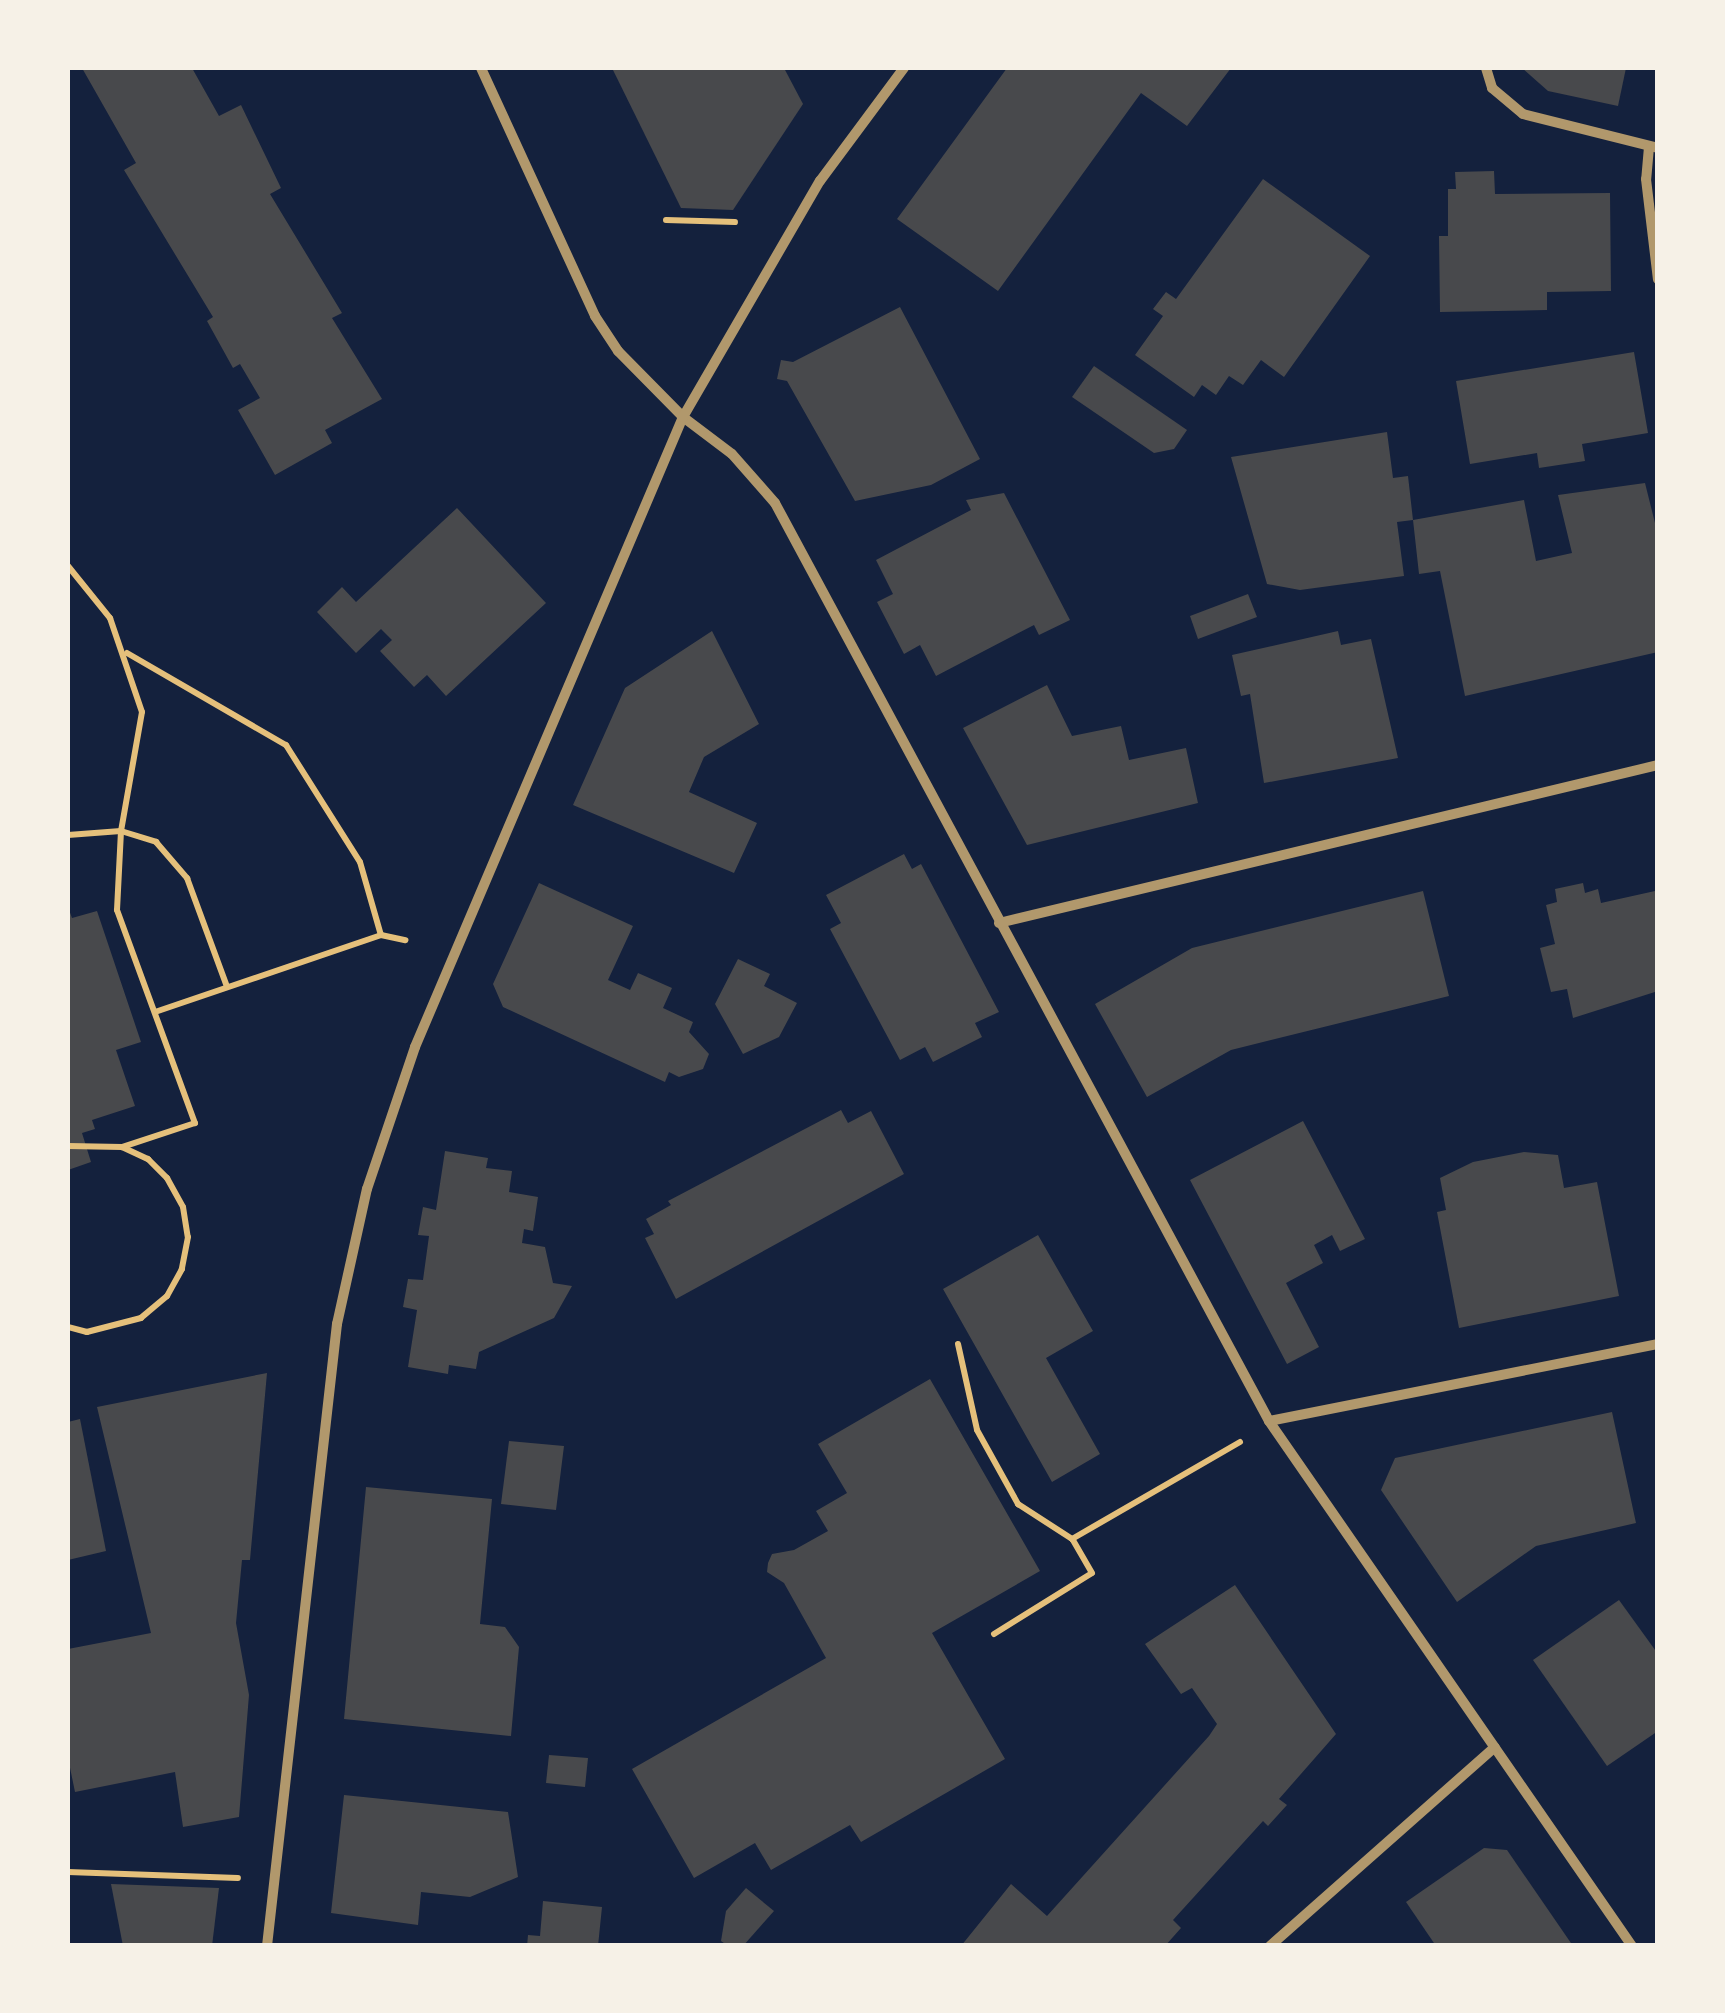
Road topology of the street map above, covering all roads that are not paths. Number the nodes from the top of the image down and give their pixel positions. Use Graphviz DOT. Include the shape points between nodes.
graph roads {
  1 [pos="481,68"];
  2 [pos="904,68"];
  3 [pos="1486,68"];
  4 [pos="1653,147"];
  5 [pos="1658,279"];
  6 [pos="684,418"];
  7 [pos="1658,765"];
  8 [pos="999,923"];
  9 [pos="1658,1344"];
  10 [pos="1269,1420"];
  11 [pos="1495,1747"];
  12 [pos="267,1946"];
  13 [pos="1270,1946"];
  14 [pos="1632,1946"];
  1 -- 6 [label="street" via="594,316 639,376"];
  2 -- 6 [label="street" via="820,182"];
  3 -- 4 [label="street" via="1492,88 1523,114"];
  4 -- 5 [label="street" via="1646,180"];
  6 -- 8 [label="street" via="732,454 775,503"];
  6 -- 12 [label="street" via="422,1030 367,1188 336,1324"];
  7 -- 8 [label="street"];
  8 -- 10 [label="street"];
  9 -- 10 [label="street"];
  10 -- 11 [label="street"];
  11 -- 13 [label="street"];
  11 -- 14 [label="street"];
}
